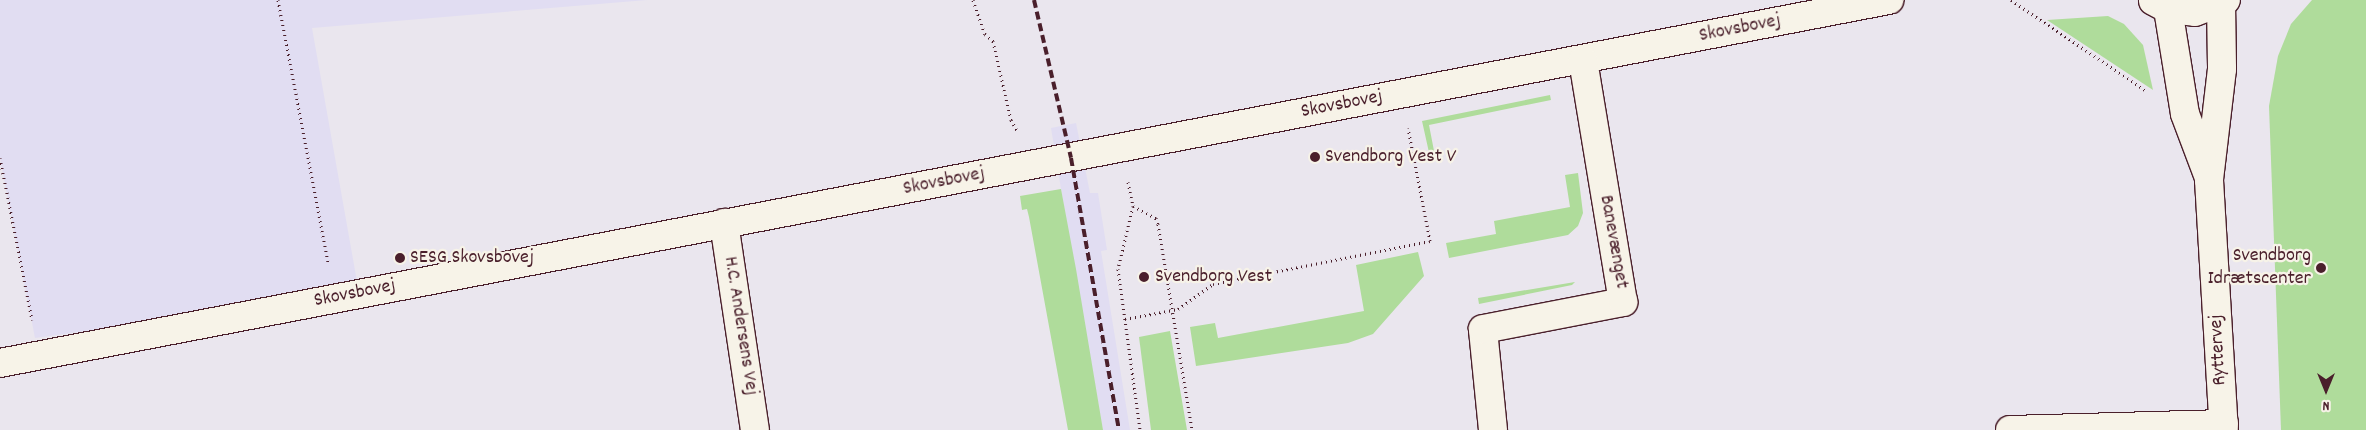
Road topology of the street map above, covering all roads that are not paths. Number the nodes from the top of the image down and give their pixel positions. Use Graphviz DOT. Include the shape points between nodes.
graph roads {
  1 [pos="1888,0"];
  2 [pos="2223,2"];
  3 [pos="2160,4"];
  4 [pos="1584,60"];
  5 [pos="2210,180"];
  6 [pos="724,223"];
  7 [pos="0,363"];
  8 [pos="2224,427"];
  9 [pos="2072,429"];
  10 [pos="755,430"];
  11 [pos="1493,430"];
  12 [pos="2010,430"];
  1 -- 4 [label="street, Skovsbovej"];
  2 -- 3 [label="street" via="2195,12"];
  2 -- 5 [label="street, Ryttervej" via="2222,69"];
  3 -- 5 [label="street, Ryttervej" via="2185,114"];
  4 -- 6 [label="street, Skovsbovej"];
  4 -- 11 [label="street, Banevænget" via="1623,302 1483,329"];
  5 -- 8 [label="street, Ryttervej"];
  6 -- 7 [label="street, Skovsbovej"];
  6 -- 10 [label="street, H.C. Andersens Vej"];
  8 -- 9 [label="street"];
  9 -- 12 [label="street"];
}
